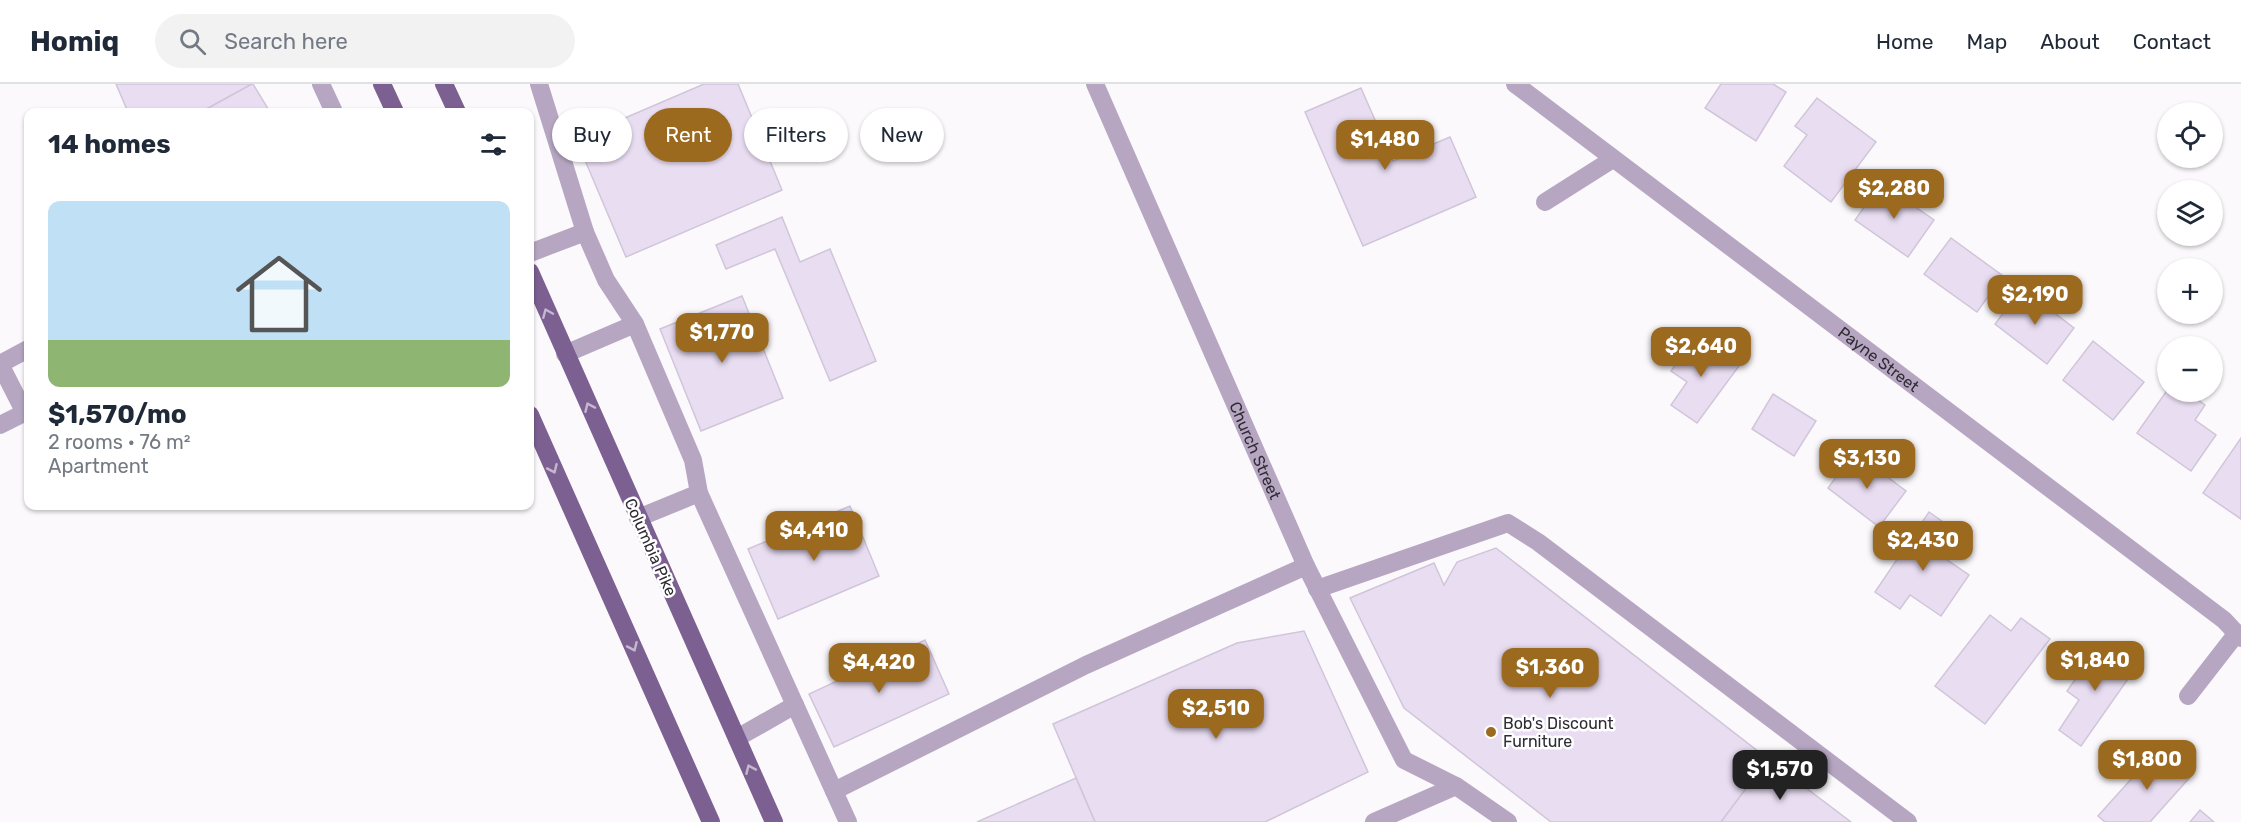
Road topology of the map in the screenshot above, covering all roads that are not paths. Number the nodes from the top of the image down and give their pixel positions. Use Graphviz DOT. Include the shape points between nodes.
graph roads {
  1 [pos="321,84"];
  2 [pos="382,84"];
  3 [pos="444,84"];
  4 [pos="539,84"];
  5 [pos="1095,84"];
  6 [pos="1515,84"];
  7 [pos="332,108"];
  8 [pos="393,108"];
  9 [pos="455,108"];
  10 [pos="1613,159"];
  11 [pos="1545,202"];
  12 [pos="585,232"];
  13 [pos="534,251"];
  14 [pos="534,281"];
  15 [pos="635,324"];
  16 [pos="24,351"];
  17 [pos="565,354"];
  18 [pos="24,407"];
  19 [pos="24,413"];
  20 [pos="0,425"];
  21 [pos="534,425"];
  22 [pos="699,493"];
  23 [pos="638,518"];
  24 [pos="1306,566"];
  25 [pos="1317,589"];
  26 [pos="2239,635"];
  27 [pos="2188,696"];
  28 [pos="795,705"];
  29 [pos="736,738"];
  30 [pos="1456,786"];
  31 [pos="834,791"];
  32 [pos="711,822"];
  33 [pos="774,822"];
  34 [pos="848,822"];
  35 [pos="1374,822"];
  36 [pos="1508,822"];
  37 [pos="1908,822"];
  1 -- 7 [label="street"];
  2 -- 8 [label="main road"];
  3 -- 9 [label="main road"];
  4 -- 12 [label="street"];
  5 -- 24 [label="street, Church Street"];
  6 -- 10 [label="street, Payne Street"];
  10 -- 11 [label="street"];
  10 -- 26 [label="street, Payne Street"];
  12 -- 13 [label="street"];
  12 -- 15 [label="street" via="606,280"];
  17 -- 14 [label="main road, Columbia Pike, one-way"];
  15 -- 17 [label="street"];
  15 -- 22 [label="street" via="693,460"];
  16 -- 18 [label="street" via="0,364"];
  23 -- 17 [label="main road, Columbia Pike, one-way"];
  19 -- 20 [label="street"];
  21 -- 32 [label="main road, one-way"];
  22 -- 23 [label="street"];
  22 -- 28 [label="street"];
  23 -- 29 [label="main road, Columbia Pike"];
  24 -- 25 [label="street, Church Street"];
  24 -- 31 [label="street" via="1086,665"];
  25 -- 30 [label="street, Church Street" via="1404,760"];
  25 -- 37 [label="street" via="1508,523"];
  26 -- 27 [label="street"];
  28 -- 29 [label="street"];
  28 -- 31 [label="street"];
  33 -- 29 [label="main road, Columbia Pike, one-way"];
  30 -- 35 [label="street"];
  30 -- 36 [label="street, Church Street"];
  31 -- 34 [label="street"];
}
